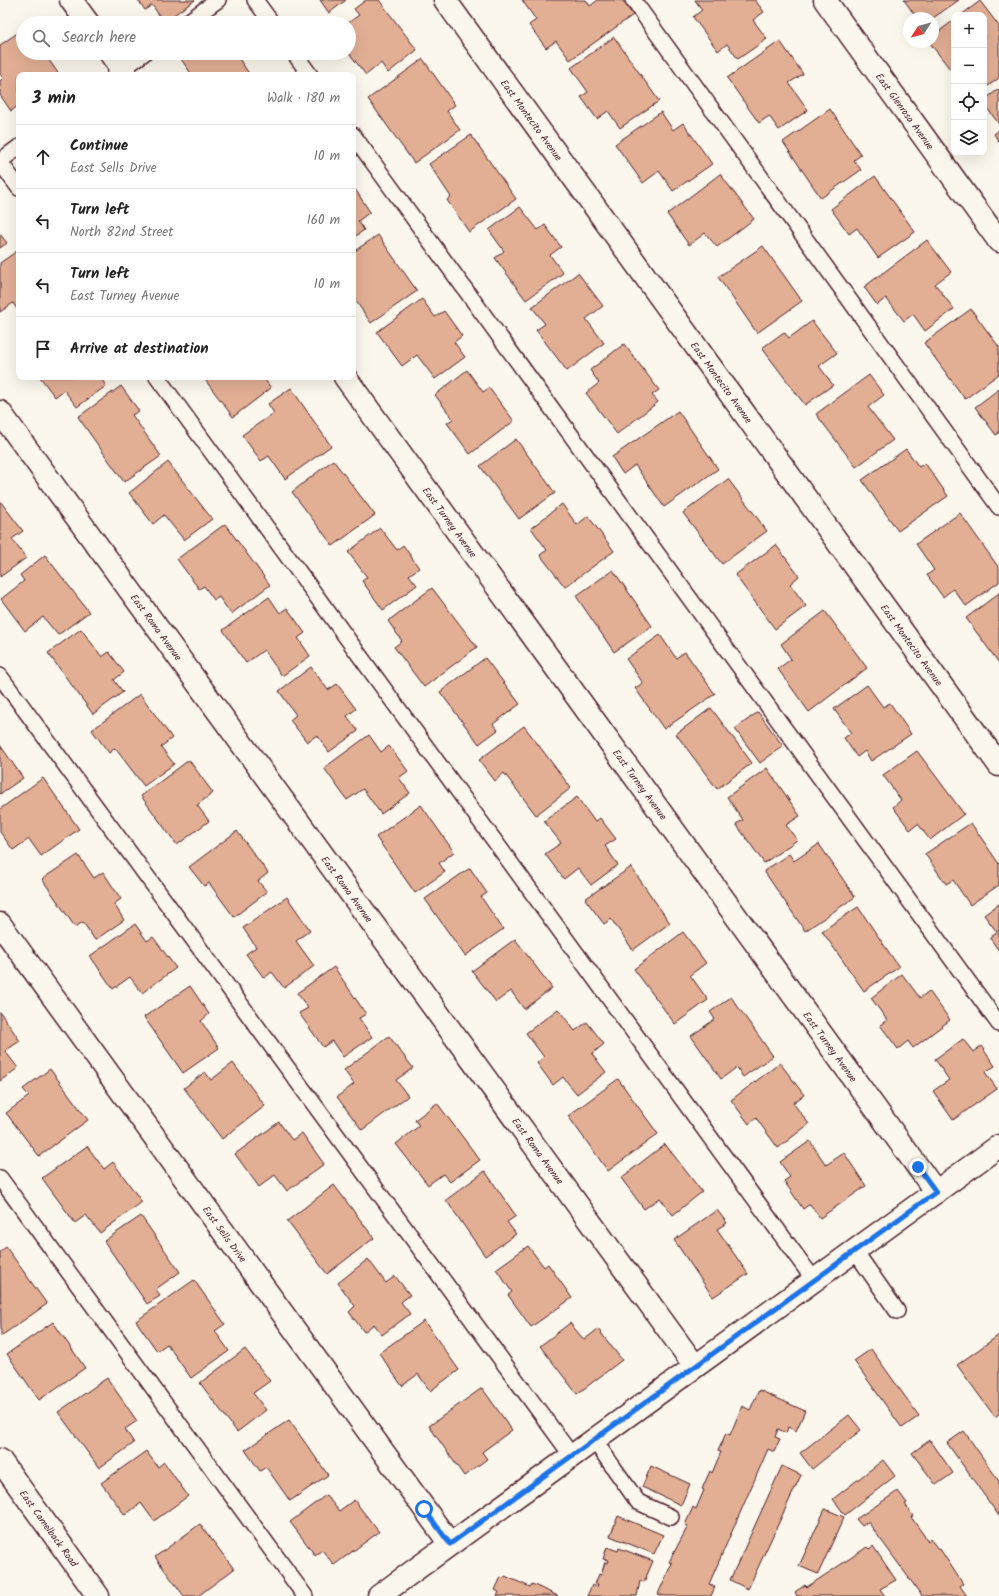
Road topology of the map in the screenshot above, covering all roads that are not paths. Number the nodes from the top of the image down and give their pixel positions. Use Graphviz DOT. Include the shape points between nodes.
graph roads {
  1 [pos="71,0"];
  2 [pos="218,0"];
  3 [pos="255,0"];
  4 [pos="445,0"];
  5 [pos="633,0"];
  6 [pos="825,0"];
  7 [pos="83,16"];
  8 [pos="196,16"];
  9 [pos="267,16"];
  10 [pos="132,60"];
  11 [pos="299,60"];
  12 [pos="118,68"];
  13 [pos="308,72"];
  14 [pos="356,139"];
  15 [pos="16,149"];
  16 [pos="0,161"];
  17 [pos="16,184"];
  18 [pos="999,241"];
  19 [pos="159,380"];
  20 [pos="347,380"];
  21 [pos="0,412"];
  22 [pos="999,507"];
  23 [pos="0,676"];
  24 [pos="999,765"];
  25 [pos="0,924"];
  26 [pos="999,1024"];
  27 [pos="999,1146"];
  28 [pos="0,1178"];
  29 [pos="936,1192"];
  30 [pos="855,1251"];
  31 [pos="814,1280"];
  32 [pos="898,1311"];
  33 [pos="695,1366"];
  34 [pos="594,1440"];
  35 [pos="572,1456"];
  36 [pos="0,1460"];
  37 [pos="671,1517"];
  38 [pos="450,1544"];
  39 [pos="98,1596"];
  40 [pos="305,1596"];
  41 [pos="379,1596"];
  1 -- 7 [label="street"];
  2 -- 8 [label="lane"];
  3 -- 9 [label="lane"];
  4 -- 24 [label="street, East Montecito Avenue"];
  5 -- 22 [label="lane"];
  6 -- 18 [label="street, East Glenrosa Avenue"];
  10 -- 12 [label="lane"];
  11 -- 13 [label="lane"];
  14 -- 26 [label="lane"];
  15 -- 16 [label="lane"];
  16 -- 17 [label="lane"];
  19 -- 31 [label="lane"];
  20 -- 29 [label="street, East Turney Avenue"];
  21 -- 33 [label="street, East Roma Avenue"];
  23 -- 35 [label="lane"];
  25 -- 38 [label="street, East Sells Drive"];
  27 -- 29 [label="street"];
  28 -- 40 [label="lane"];
  29 -- 30 [label="street"];
  30 -- 31 [label="street"];
  30 -- 32 [label="lane"];
  31 -- 33 [label="street"];
  33 -- 34 [label="street"];
  34 -- 35 [label="street"];
  34 -- 37 [label="lane" via="638,1502"];
  35 -- 38 [label="street"];
  36 -- 39 [label="street, East Camelback Road"];
  38 -- 41 [label="street"];
}
